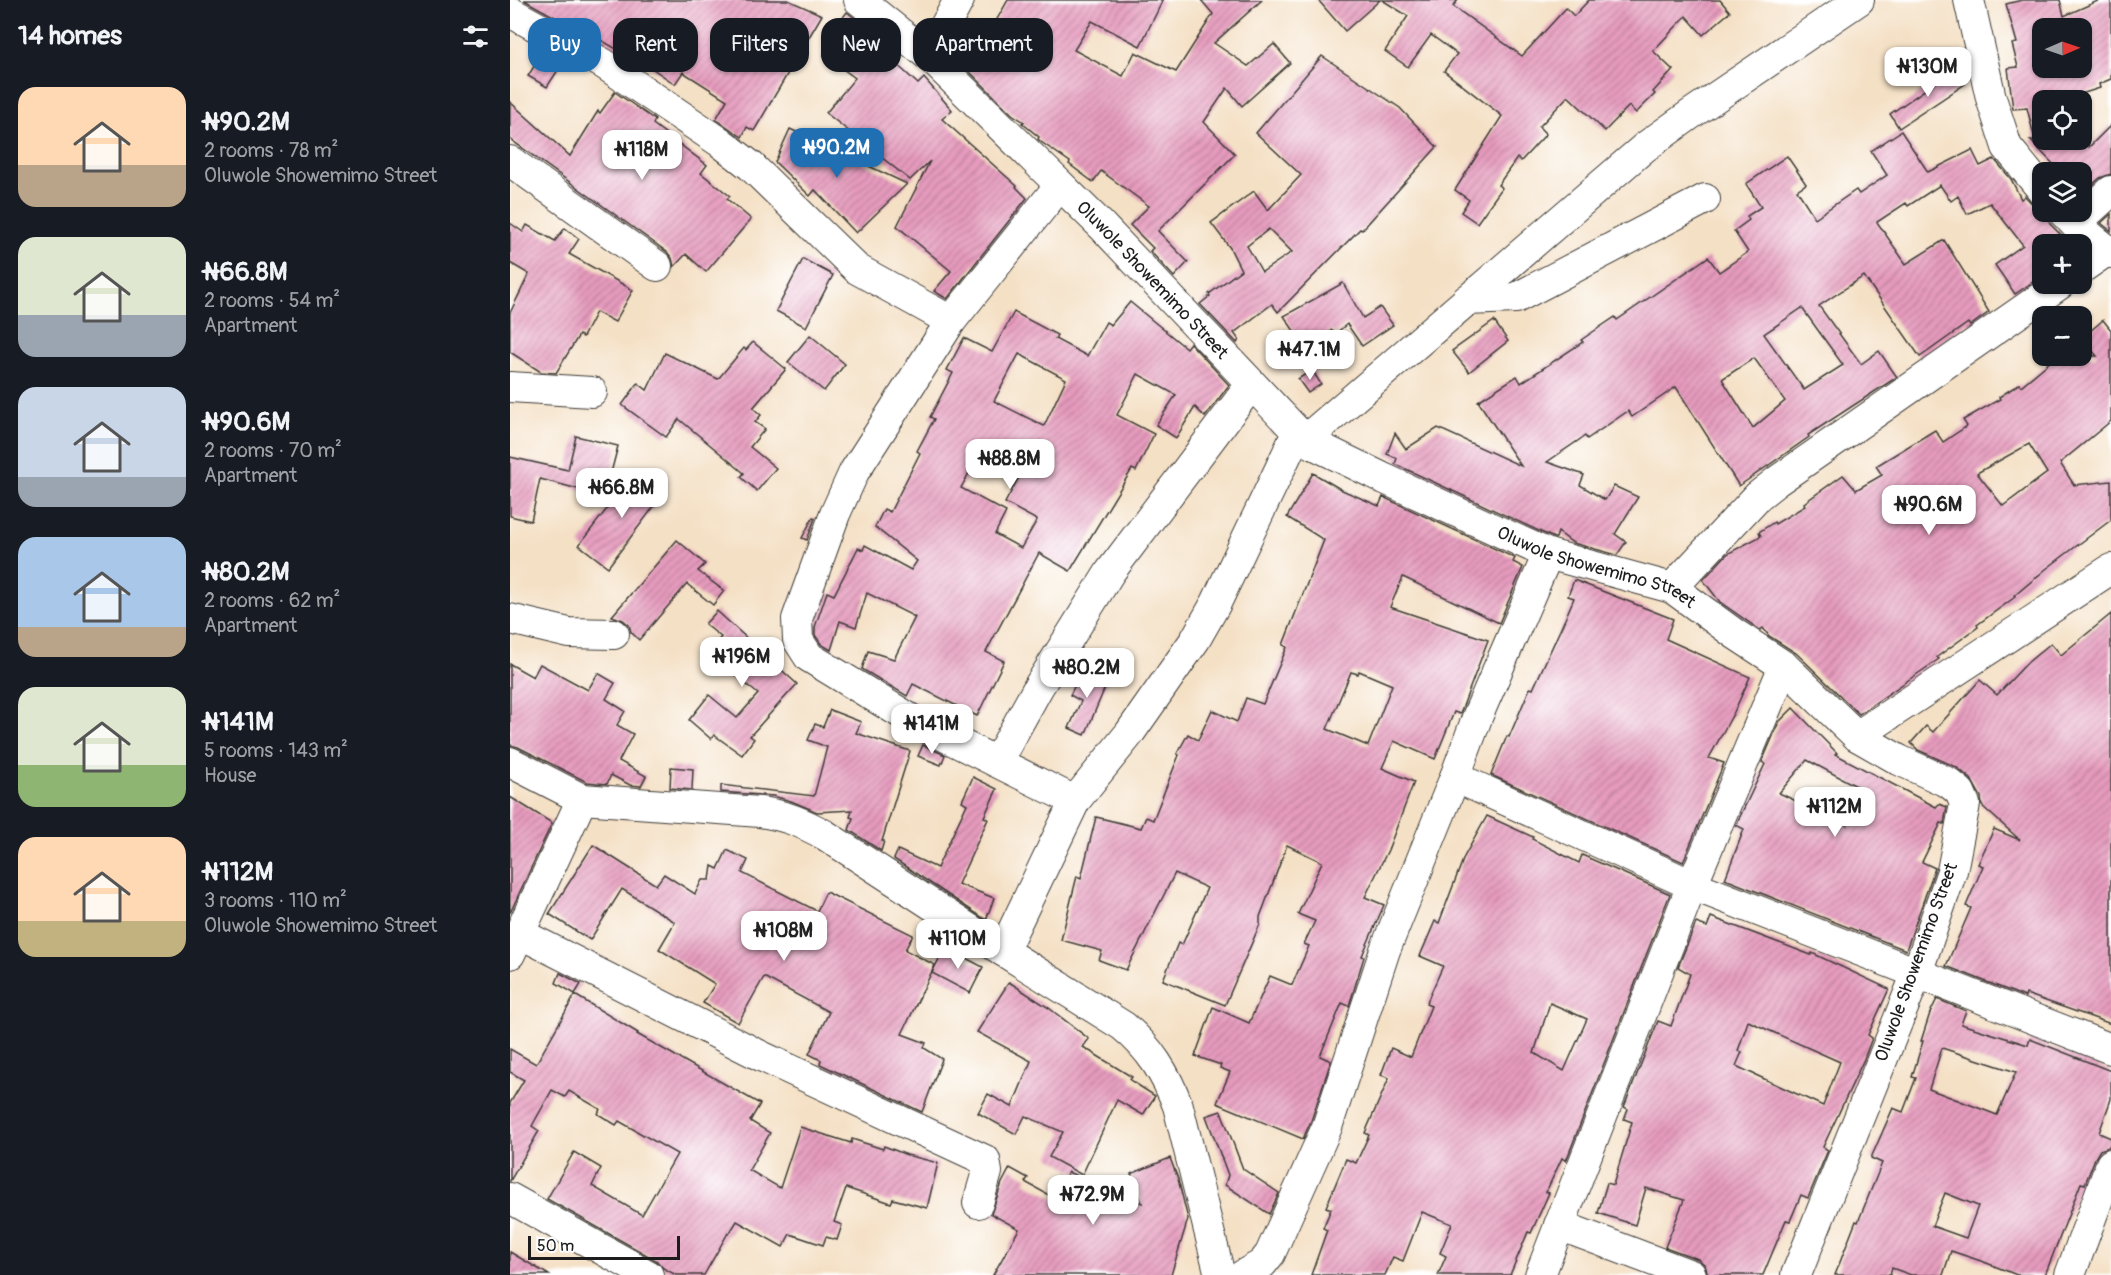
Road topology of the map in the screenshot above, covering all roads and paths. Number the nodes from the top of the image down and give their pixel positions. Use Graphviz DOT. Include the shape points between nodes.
graph roads {
  1 [pos="859,0"];
  2 [pos="959,0"];
  3 [pos="1859,0"];
  4 [pos="1969,0"];
  5 [pos="510,12"];
  6 [pos="949,18"];
  7 [pos="913,43"];
  8 [pos="945,72"];
  9 [pos="510,161"];
  10 [pos="2032,177"];
  11 [pos="1060,185"];
  12 [pos="2111,191"];
  13 [pos="1705,199"];
  14 [pos="2092,203"];
  15 [pos="2074,222"];
  16 [pos="2109,252"];
  17 [pos="2092,262"];
  18 [pos="657,266"];
  19 [pos="2046,294"];
  20 [pos="1467,300"];
  21 [pos="951,321"];
  22 [pos="1251,385"];
  23 [pos="510,387"];
  24 [pos="592,392"];
  25 [pos="1301,437"];
  26 [pos="1548,554"];
  27 [pos="2111,569"];
  28 [pos="1672,588"];
  29 [pos="510,620"];
  30 [pos="614,634"];
  31 [pos="1784,666"];
  32 [pos="1857,736"];
  33 [pos="510,762"];
  34 [pos="997,762"];
  35 [pos="1455,777"];
  36 [pos="582,799"];
  37 [pos="1075,801"];
  38 [pos="1692,885"];
  39 [pos="515,944"];
  40 [pos="1003,951"];
  41 [pos="1917,973"];
  42 [pos="2111,1049"];
  43 [pos="2111,1164"];
  44 [pos="510,1198"];
  45 [pos="978,1203"];
  46 [pos="1559,1225"];
  47 [pos="648,1275"];
  48 [pos="1220,1275"];
  49 [pos="1243,1275"];
  50 [pos="1540,1275"];
  51 [pos="1691,1275"];
  52 [pos="1796,1275"];
  53 [pos="2070,1275"];
  1 -- 7 [label="street, Oluwole Showemimo Street"];
  2 -- 6 [label="street"];
  3 -- 20 [label="street" via="1645,147"];
  4 -- 10 [label="street" via="1991,98 2007,147"];
  5 -- 21 [label="street" via="604,64 720,142 751,166 857,269"];
  8 -- 11 [label="street, Oluwole Showemimo Street"];
  9 -- 18 [label="street"];
  11 -- 21 [label="street"];
  11 -- 22 [label="street, Oluwole Showemimo Street"];
  12 -- 14 [label="street"];
  13 -- 20 [label="street" via="1516,298"];
  15 -- 16 [label="street"];
  16 -- 17 [label="street"];
  19 -- 28 [label="street" via="1777,481 1758,496"];
  20 -- 25 [label="street"];
  21 -- 34 [label="street" via="854,472 826,535 797,618 798,640 809,657 914,720"];
  22 -- 25 [label="street, Oluwole Showemimo Street"];
  22 -- 34 [label="street" via="1110,572"];
  23 -- 24 [label="street"];
  25 -- 26 [label="street, Oluwole Showemimo Street"];
  25 -- 37 [label="street" via="1195,640 1129,734"];
  26 -- 28 [label="street, Oluwole Showemimo Street"];
  26 -- 35 [label="street"];
  27 -- 32 [label="street"];
  28 -- 31 [label="street, Oluwole Showemimo Street"];
  29 -- 30 [label="street" via="569,633"];
  31 -- 32 [label="street, Oluwole Showemimo Street"];
  31 -- 38 [label="street"];
  32 -- 41 [label="street, Oluwole Showemimo Street" via="1949,783 1960,792 1965,804 1952,871"];
  33 -- 36 [label="street"];
  34 -- 37 [label="street"];
  35 -- 38 [label="street"];
  35 -- 49 [label="street" via="1385,950 1327,1127 1270,1254"];
  36 -- 39 [label="street"];
  36 -- 40 [label="street" via="781,814 825,835"];
  37 -- 40 [label="street"];
  38 -- 41 [label="street"];
  38 -- 46 [label="street"];
  39 -- 45 [label="street" via="985,1160 987,1172"];
  40 -- 48 [label="street" via="1123,1026 1154,1057 1178,1106"];
  41 -- 42 [label="street"];
  41 -- 52 [label="street, Oluwole Showemimo Street"];
  43 -- 53 [label="street"];
  44 -- 47 [label="street"];
  46 -- 50 [label="street"];
  46 -- 51 [label="street"];
}
